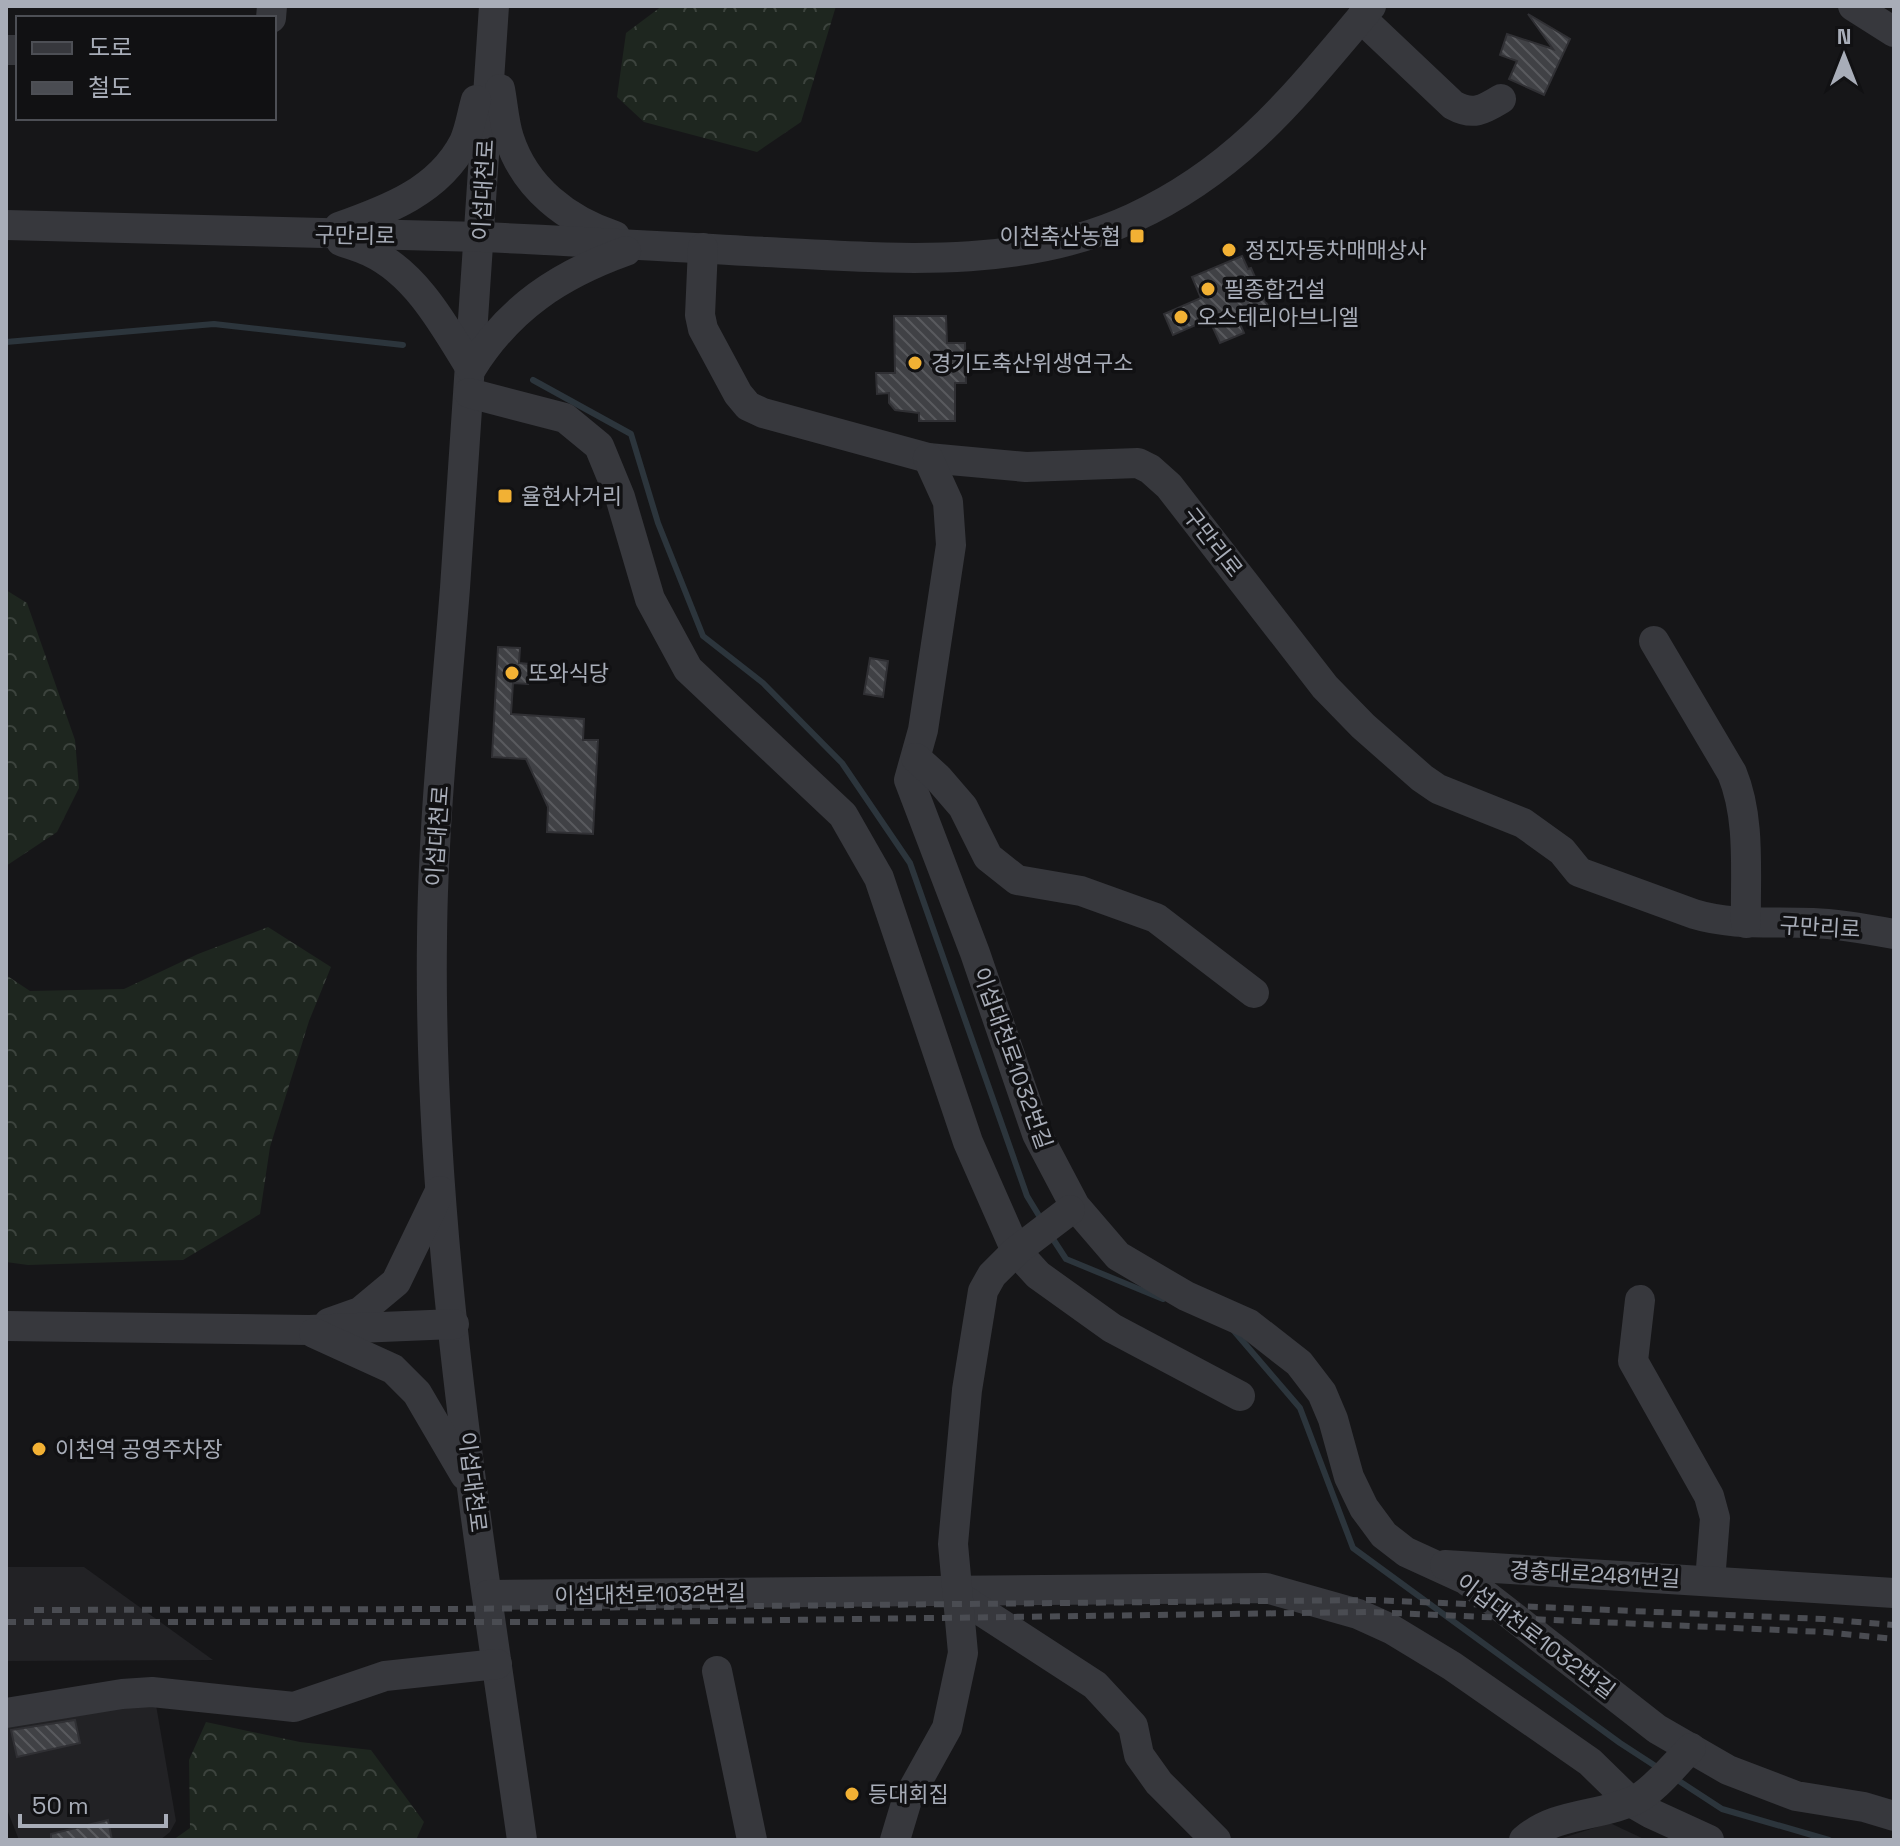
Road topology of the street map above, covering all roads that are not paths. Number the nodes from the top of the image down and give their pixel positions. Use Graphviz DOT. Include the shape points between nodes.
graph roads {
  1 [pos="494,6"];
  2 [pos="1853,6"];
  3 [pos="1366,12"];
  4 [pos="1894,32"];
  5 [pos="492,44"];
  6 [pos="1501,99"];
  7 [pos="6,225"];
  8 [pos="320,234"];
  9 [pos="480,237"];
  10 [pos="642,245"];
  11 [pos="703,248"];
  12 [pos="470,381"];
  13 [pos="928,458"];
  14 [pos="1654,641"];
  15 [pos="916,758"];
  16 [pos="1746,923"];
  17 [pos="1894,934"];
  18 [pos="1254,993"];
  19 [pos="441,1189"];
  20 [pos="1070,1210"];
  21 [pos="1020,1248"];
  22 [pos="1640,1300"];
  23 [pos="454,1324"];
  24 [pos="6,1326"];
  25 [pos="309,1330"];
  26 [pos="1240,1396"];
  27 [pos="473,1489"];
  28 [pos="1433,1564"];
  29 [pos="1710,1581"];
  30 [pos="1894,1593"];
  31 [pos="957,1594"];
  32 [pos="488,1595"];
  33 [pos="497,1664"];
  34 [pos="717,1671"];
  35 [pos="6,1713"];
  36 [pos="1691,1748"];
  37 [pos="1636,1799"];
  38 [pos="1894,1816"];
  39 [pos="522,1840"];
  40 [pos="752,1840"];
  41 [pos="895,1840"];
  42 [pos="1216,1840"];
  43 [pos="1524,1840"];
  44 [pos="1709,1840"];
  1 -- 5 [label="street, 이섭대천로"];
  2 -- 4 [label="street"];
  3 -- 6 [label="street, 구만리로" via="1453,105 1476,112"];
  3 -- 11 [label="street, 구만리로" via="1240,152 1133,218 1072,241 1012,254 942,258"];
  5 -- 8 [label="street" via="465,141 445,169 420,192 384,211"];
  5 -- 9 [label="street, 이섭대천로"];
  5 -- 10 [label="street" via="510,139 530,179 551,203 587,227"];
  7 -- 8 [label="street, 구만리로"];
  8 -- 9 [label="street, 구만리로"];
  8 -- 12 [label="street" via="372,252 401,273 423,297"];
  9 -- 10 [label="street, 구만리로"];
  9 -- 12 [label="street, 이섭대천로"];
  10 -- 11 [label="street, 구만리로"];
  10 -- 12 [label="street" via="587,265 514,313 497,331"];
  11 -- 13 [label="street, 구만리로" via="703,329 748,406"];
  12 -- 19 [label="street, 이섭대천로" via="432,924"];
  12 -- 21 [label="street" via="565,418 599,446 650,599 688,669 843,815 879,878 968,1142"];
  13 -- 15 [label="street, 이섭대천로1032번길" via="948,502 951,545"];
  13 -- 16 [label="street, 구만리로" via="1026,467 1138,463 1150,469 1169,486 1325,687 1422,778 1523,823 1562,851 1579,872 1694,914"];
  14 -- 16 [label="street" via="1740,792"];
  15 -- 18 [label="street" via="963,807 988,857 1017,880 1081,891 1156,918"];
  15 -- 28 [label="street, 이섭대천로1032번길" via="909,780 912,791 1037,1134 1075,1206 1118,1256 1186,1296 1249,1324 1299,1363 1322,1393 1364,1508 1384,1535"];
  16 -- 17 [label="street, 구만리로" via="1823,923"];
  19 -- 23 [label="street, 이섭대천로"];
  19 -- 25 [label="street" via="396,1282 360,1312"];
  20 -- 21 [label="street"];
  21 -- 26 [label="street" via="1038,1275 1112,1328"];
  21 -- 31 [label="street" via="992,1275 980,1307 953,1544"];
  22 -- 29 [label="street, 경충대로2481번길" via="1633,1361 1709,1496 1715,1518"];
  23 -- 25 [label="street"];
  23 -- 27 [label="street, 이섭대천로"];
  24 -- 25 [label="street"];
  25 -- 27 [label="street" via="393,1369 417,1393"];
  27 -- 32 [label="street, 이섭대천로"];
  28 -- 29 [label="street, 경충대로2481번길"];
  28 -- 36 [label="street, 이섭대천로1032번길" via="1465,1579 1657,1729"];
  29 -- 30 [label="street, 경충대로2481번길"];
  31 -- 32 [label="street, 이섭대천로1032번길"];
  31 -- 37 [label="street, 이섭대천로1032번길" via="1266,1588 1319,1601 1391,1629 1452,1666"];
  31 -- 41 [label="street" via="963,1653 947,1728 907,1800"];
  31 -- 42 [label="street" via="1095,1685 1133,1726 1139,1755 1159,1783"];
  32 -- 33 [label="street, 이섭대천로"];
  33 -- 35 [label="street" via="385,1676 294,1707 152,1692"];
  33 -- 39 [label="street, 이섭대천로"];
  34 -- 40 [label="street"];
  36 -- 37 [label="street"];
  36 -- 38 [label="street" via="1728,1770 1796,1796"];
  37 -- 43 [label="street" via="1544,1826"];
  37 -- 44 [label="street, 이섭대천로1032번길"];
}
